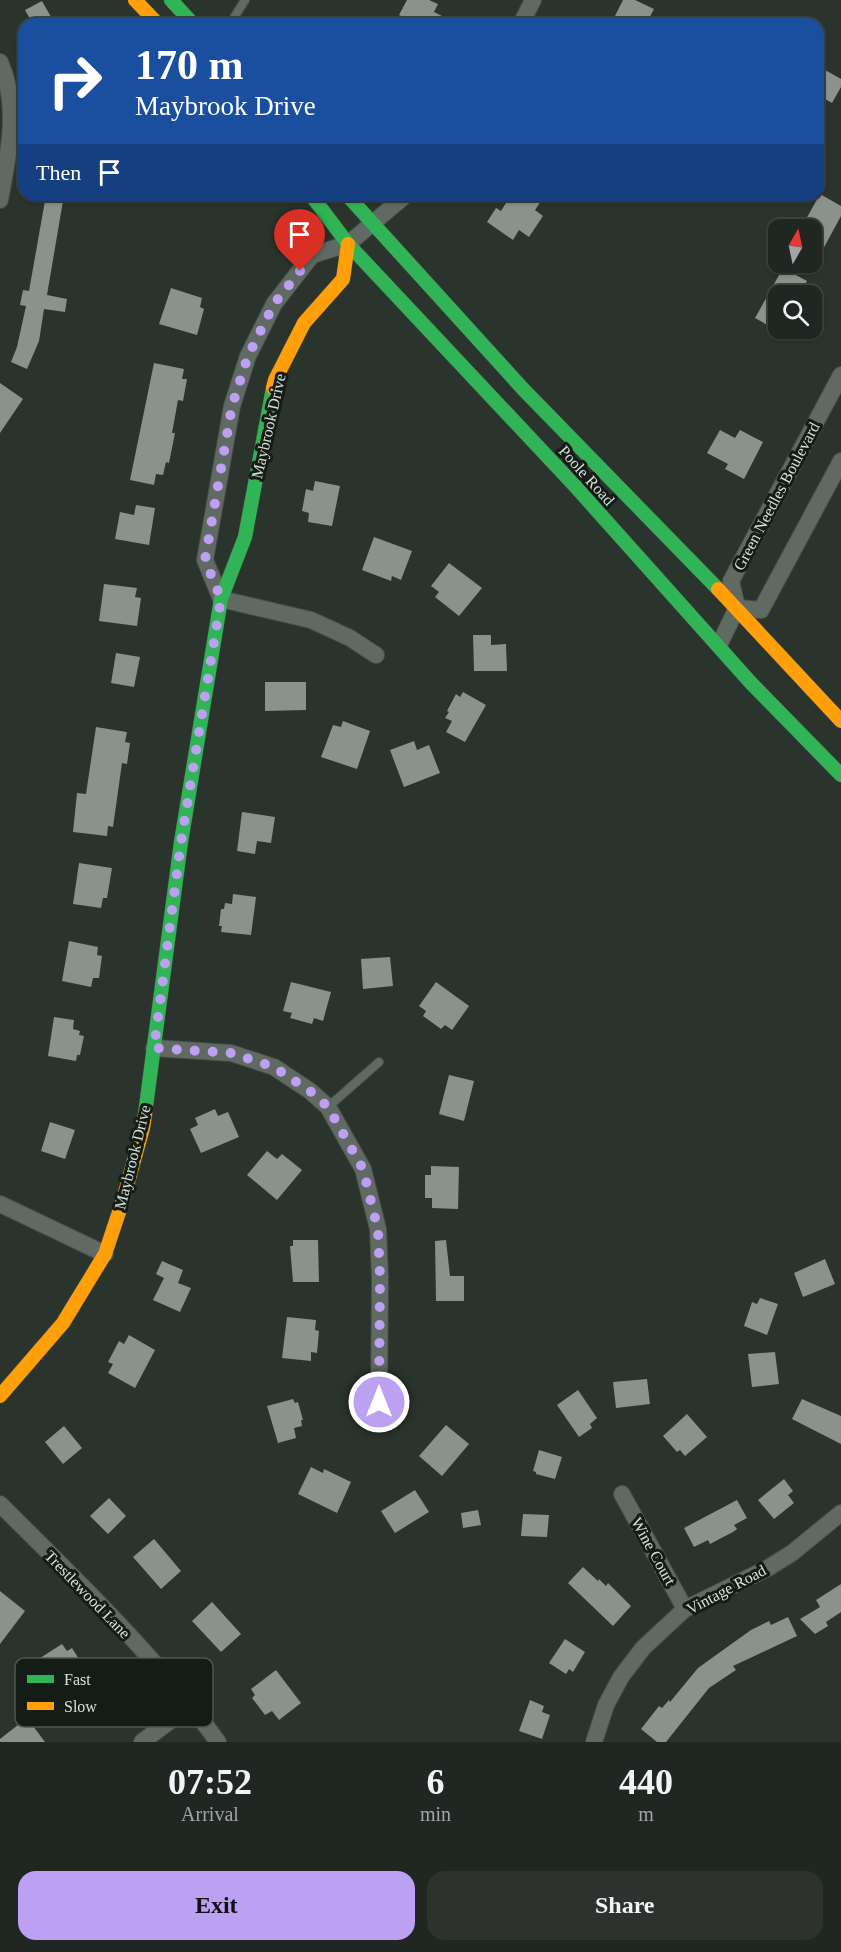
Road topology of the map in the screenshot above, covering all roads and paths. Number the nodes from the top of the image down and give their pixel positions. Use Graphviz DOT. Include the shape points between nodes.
graph roads {
  1 [pos="135,0"];
  2 [pos="171,0"];
  3 [pos="245,0"];
  4 [pos="533,0"];
  5 [pos="152,18"];
  6 [pos="188,18"];
  7 [pos="234,18"];
  8 [pos="524,18"];
  9 [pos="0,62"];
  10 [pos="1,193"];
  11 [pos="316,201"];
  12 [pos="353,201"];
  13 [pos="398,201"];
  14 [pos="372,222"];
  15 [pos="348,244"];
  16 [pos="841,375"];
  17 [pos="834,403"];
  18 [pos="841,461"];
  19 [pos="221,599"];
  20 [pos="737,609"];
  21 [pos="719,645"];
  22 [pos="376,656"];
  23 [pos="841,721"];
  24 [pos="841,775"];
  25 [pos="154,1048"];
  26 [pos="379,1062"];
  27 [pos="328,1107"];
  28 [pos="0,1204"];
  29 [pos="105,1254"];
  30 [pos="0,1396"];
  31 [pos="379,1402"];
  32 [pos="622,1494"];
  33 [pos="0,1504"];
  34 [pos="841,1513"];
  35 [pos="685,1609"];
  36 [pos="151,1658"];
  37 [pos="162,1727"];
  38 [pos="207,1727"];
  39 [pos="142,1742"];
  40 [pos="218,1742"];
  41 [pos="594,1742"];
  1 -- 5 [label="main road"];
  2 -- 6 [label="main road"];
  3 -- 7 [label="lane"];
  4 -- 8 [label="street"];
  9 -- 10 [label="street" via="11,110"];
  11 -- 15 [label="main road, Poole Road"];
  12 -- 14 [label="main road, Poole Road"];
  13 -- 14 [label="street"];
  14 -- 15 [label="street"];
  14 -- 20 [label="main road, Poole Road" via="524,389"];
  15 -- 19 [label="main road, Maybrook Drive" via="342,279 304,323 275,380 245,537"];
  15 -- 19 [label="street" via="312,255 274,304 248,356 232,406 205,560"];
  15 -- 21 [label="main road, Poole Road"];
  16 -- 17 [label="street, Green Needles Boulevard"];
  17 -- 20 [label="street, Green Needles Boulevard" via="731,581"];
  18 -- 20 [label="street" via="761,610"];
  19 -- 22 [label="street" via="311,620 350,638"];
  19 -- 25 [label="main road, Maybrook Drive" via="181,842"];
  20 -- 21 [label="street"];
  20 -- 23 [label="main road, Poole Road"];
  21 -- 24 [label="main road, Poole Road"];
  25 -- 27 [label="street" via="231,1053 274,1067"];
  25 -- 29 [label="main road, Maybrook Drive" via="143,1128"];
  26 -- 27 [label="lane"];
  27 -- 31 [label="street" via="363,1169 378,1230"];
  28 -- 29 [label="street"];
  29 -- 30 [label="main road, Maybrook Drive" via="63,1323"];
  32 -- 35 [label="street, Wine Court"];
  33 -- 36 [label="street, Trestlewood Lane"];
  34 -- 35 [label="street, Vintage Road" via="768,1568"];
  35 -- 41 [label="street, Vintage Road" via="643,1648 621,1677 606,1705"];
  37 -- 39 [label="street"];
  38 -- 40 [label="street, Trestlewood Lane"];
}
